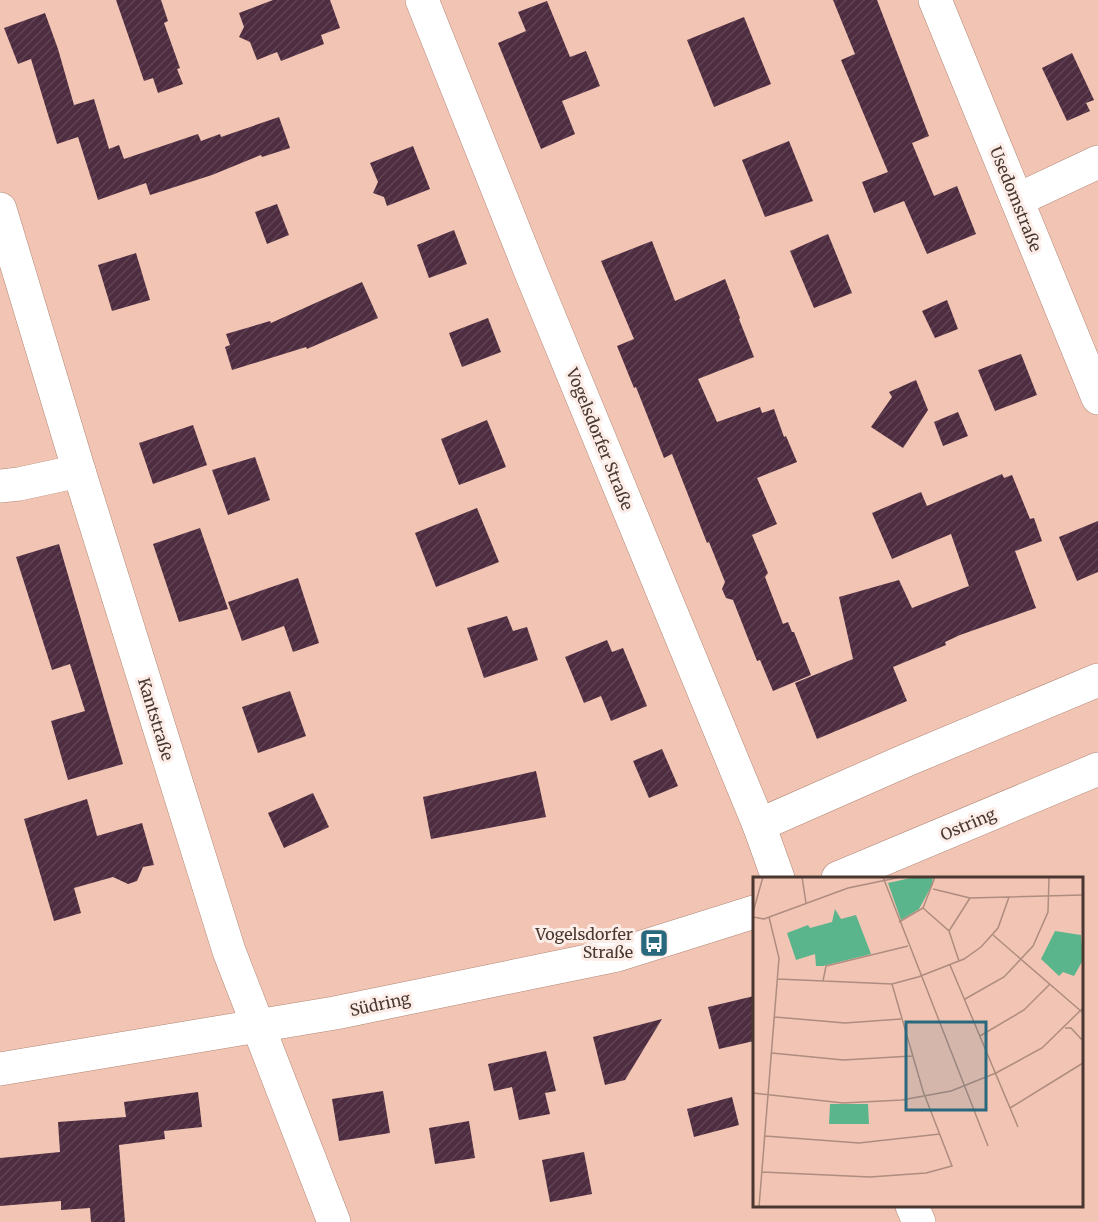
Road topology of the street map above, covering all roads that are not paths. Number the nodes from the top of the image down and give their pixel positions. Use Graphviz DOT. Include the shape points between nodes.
graph roads {
  1 [pos="422,0"];
  2 [pos="935,0"];
  3 [pos="1098,162"];
  4 [pos="1017,200"];
  5 [pos="0,209"];
  6 [pos="1098,398"];
  7 [pos="79,471"];
  8 [pos="0,486"];
  9 [pos="1098,680"];
  10 [pos="1098,769"];
  11 [pos="759,825"];
  12 [pos="777,877"];
  13 [pos="843,877"];
  14 [pos="753,912"];
  15 [pos="258,1026"];
  16 [pos="0,1069"];
  17 [pos="912,1207"];
  18 [pos="334,1222"];
  19 [pos="919,1222"];
  1 -- 11 [label="street, Vogelsdorfer Straße"];
  2 -- 4 [label="street, Usedomstraße"];
  3 -- 4 [label="street"];
  4 -- 6 [label="street, Usedomstraße"];
  5 -- 7 [label="street, Kantstraße"];
  7 -- 8 [label="street"];
  7 -- 15 [label="street, Kantstraße" via="229,951"];
  9 -- 11 [label="street"];
  10 -- 13 [label="street, Ostring"];
  11 -- 12 [label="street, Vogelsdorfer Straße"];
  14 -- 15 [label="street, Südring" via="616,955"];
  15 -- 16 [label="street, Südring"];
  15 -- 18 [label="street, Kantstraße"];
  17 -- 19 [label="street"];
}
